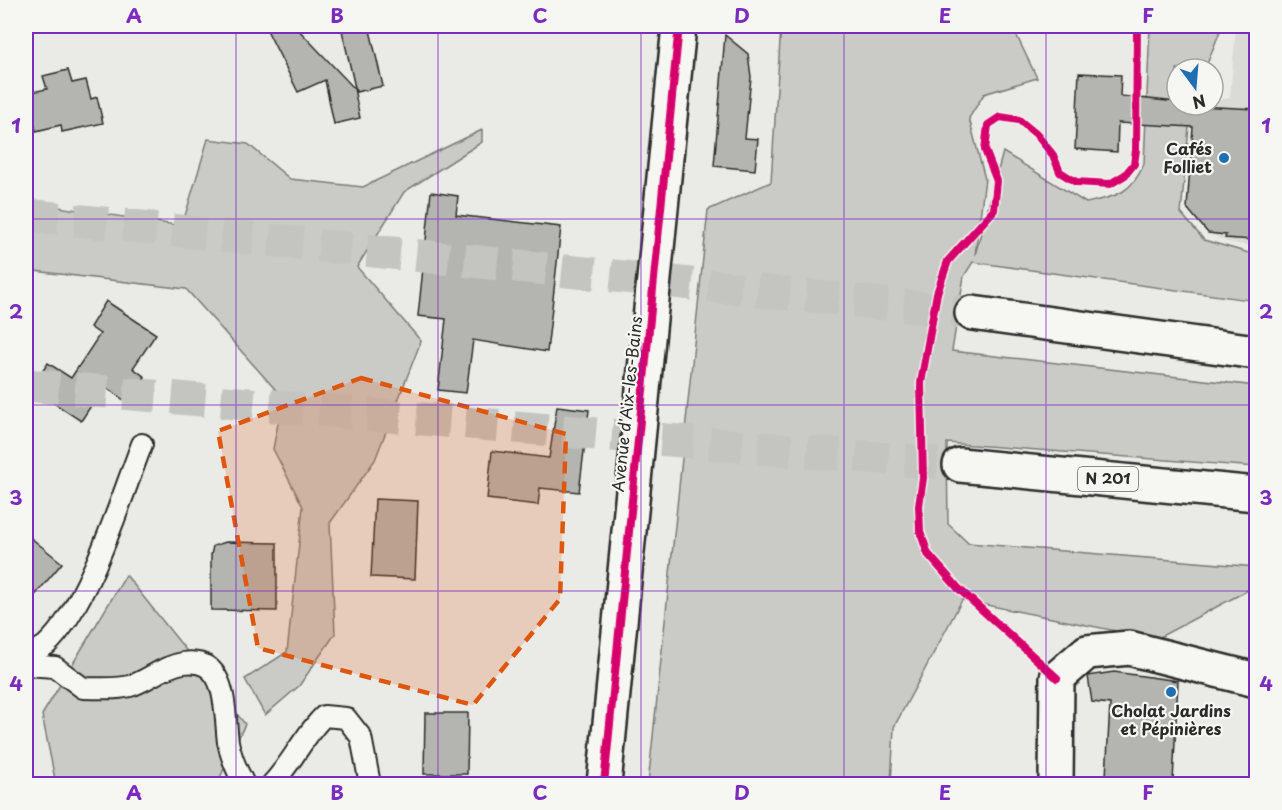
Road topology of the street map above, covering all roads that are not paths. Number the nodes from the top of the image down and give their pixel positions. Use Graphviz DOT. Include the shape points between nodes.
graph roads {
  1 [pos="679,26"];
  2 [pos="972,313"];
  3 [pos="1257,352"];
  4 [pos="142,444"];
  5 [pos="960,465"];
  6 [pos="1257,494"];
  7 [pos="26,654"];
  8 [pos="26,665"];
  9 [pos="1257,680"];
  10 [pos="244,784"];
  11 [pos="272,784"];
  12 [pos="370,784"];
  13 [pos="604,784"];
  14 [pos="1056,784"];
  1 -- 13 [label="main road, Avenue d'Aix-les-Bains"];
  2 -- 3 [label="main road"];
  4 -- 7 [label="lane" via="79,598 45,646"];
  5 -- 6 [label="main road, N 201"];
  8 -- 10 [label="lane" via="55,667 83,688 132,685 161,669 185,663 207,665 222,687 228,742"];
  9 -- 14 [label="main road" via="1129,648 1087,652 1057,678"];
  11 -- 12 [label="lane" via="324,716 346,718 361,737"];
}
